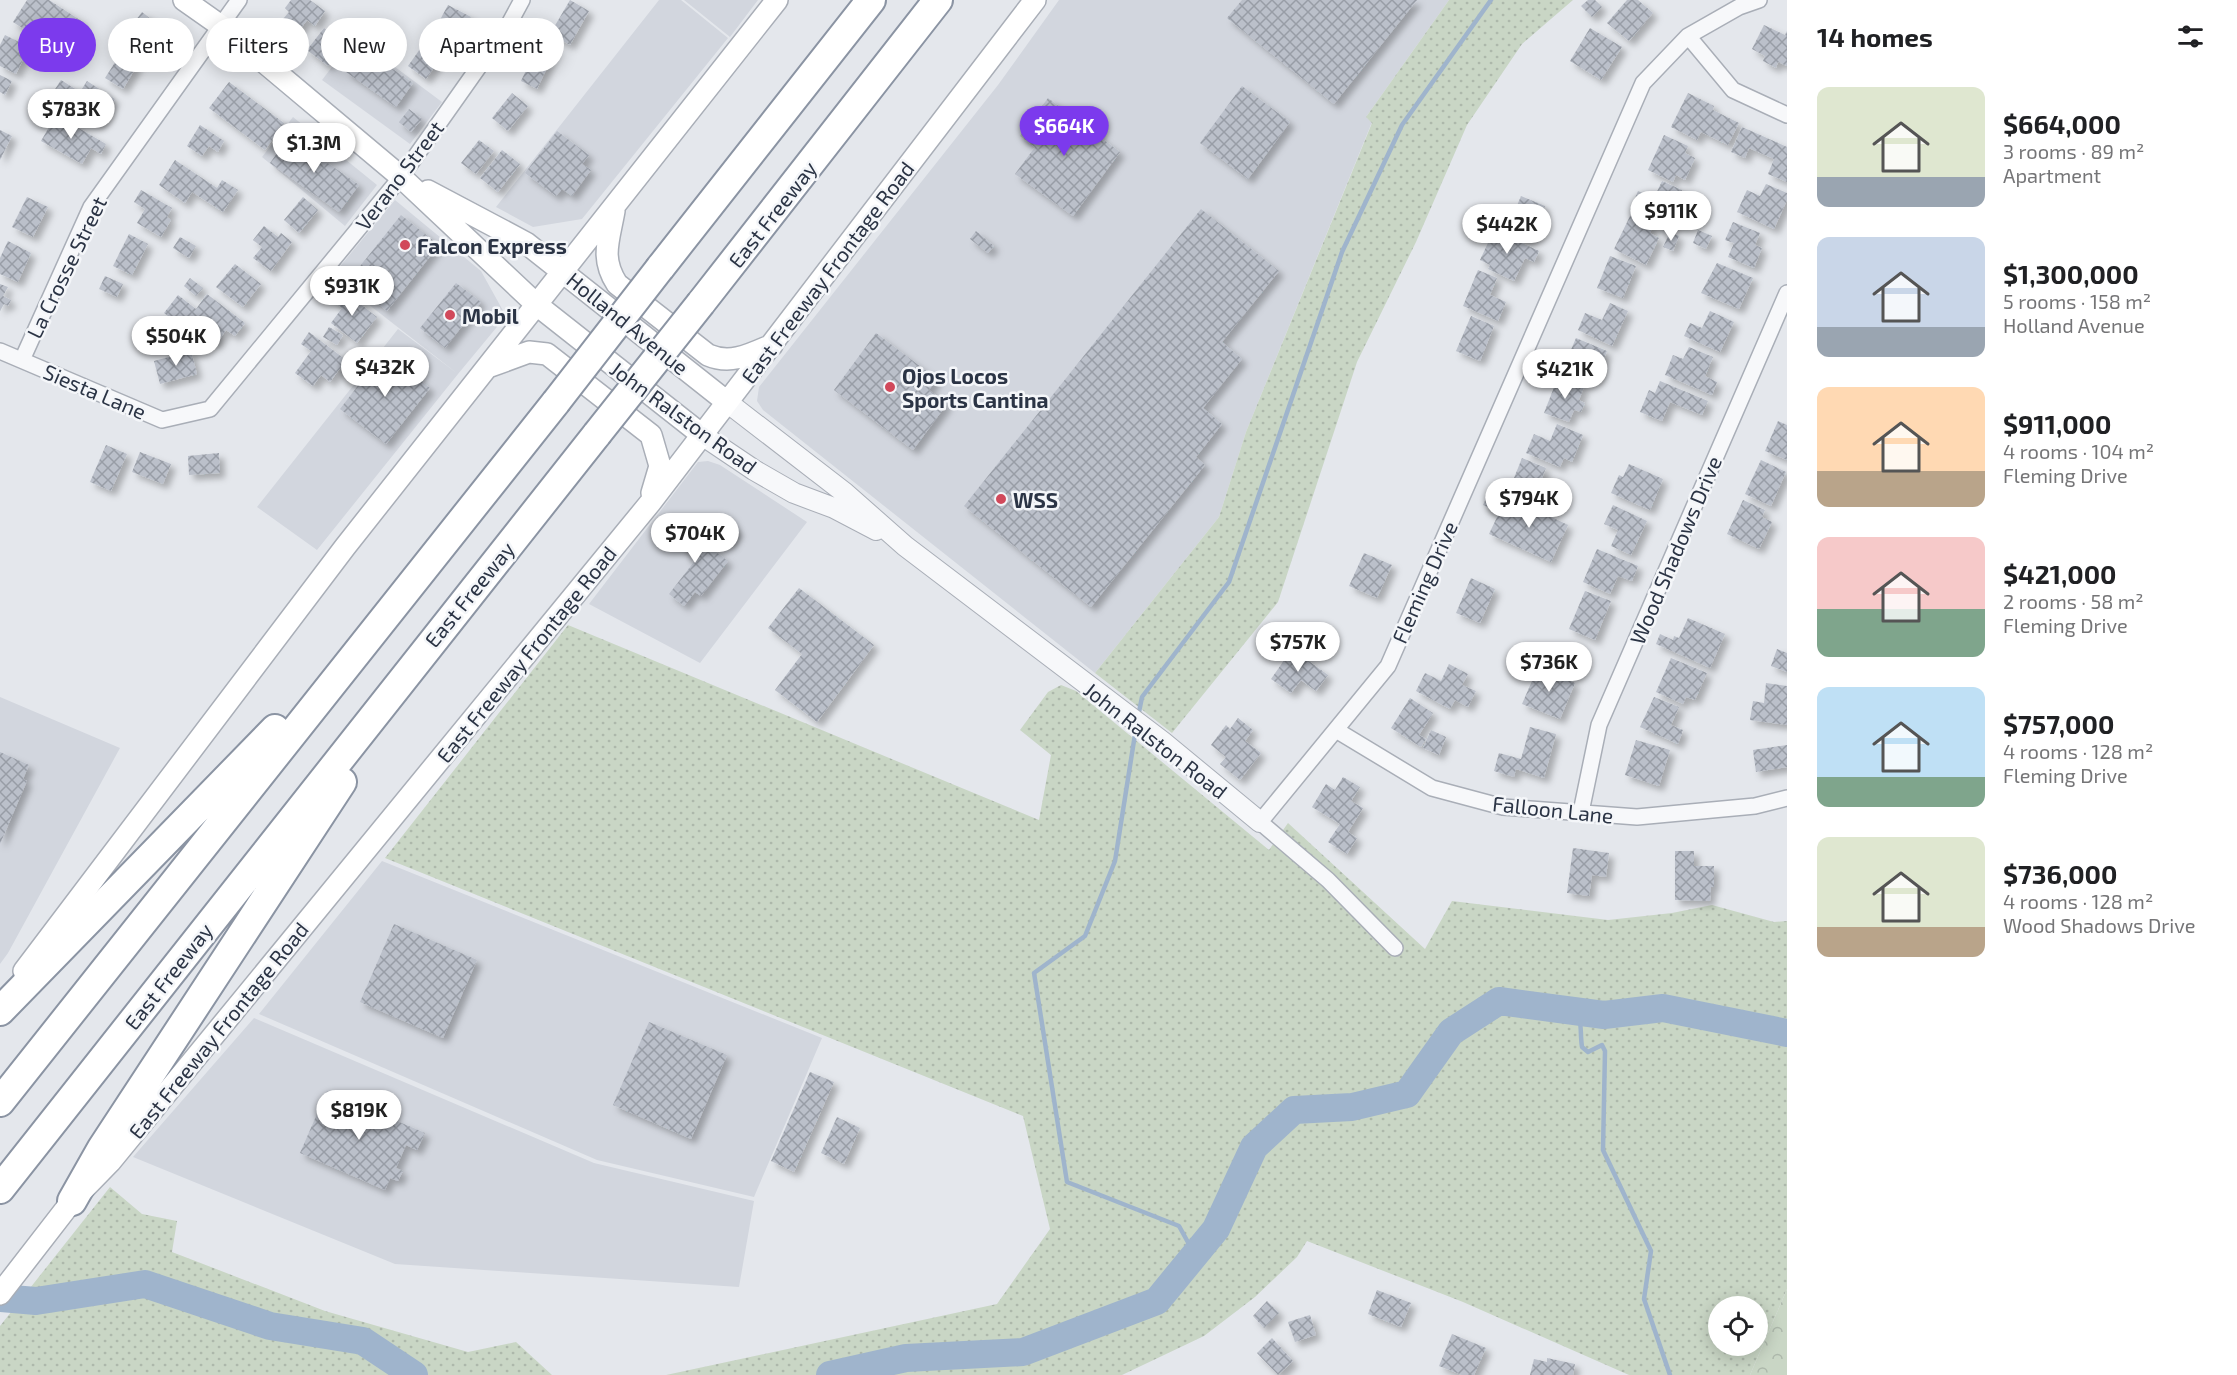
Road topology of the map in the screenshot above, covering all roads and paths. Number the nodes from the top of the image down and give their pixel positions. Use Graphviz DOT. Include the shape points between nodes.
graph roads {
  1 [pos="184,0"];
  2 [pos="239,0"];
  3 [pos="522,0"];
  4 [pos="777,0"];
  5 [pos="871,0"];
  6 [pos="938,0"];
  7 [pos="1035,0"];
  8 [pos="1759,0"];
  9 [pos="210,18"];
  10 [pos="227,18"];
  11 [pos="1688,36"];
  12 [pos="206,47"];
  13 [pos="276,72"];
  14 [pos="1787,115"];
  15 [pos="401,177"];
  16 [pos="614,208"];
  17 [pos="564,272"];
  18 [pos="1787,293"];
  19 [pos="537,305"];
  20 [pos="773,345"];
  21 [pos="0,351"];
  22 [pos="22,360"];
  23 [pos="488,367"];
  24 [pos="727,402"];
  25 [pos="191,414"];
  26 [pos="702,435"];
  27 [pos="650,502"];
  28 [pos="904,546"];
  29 [pos="383,618"];
  30 [pos="450,618"];
  31 [pos="1336,730"];
  32 [pos="1787,798"];
  33 [pos="1581,812"];
  34 [pos="1260,822"];
  35 [pos="1395,948"];
  36 [pos="0,1003"];
  37 [pos="0,1011"];
  38 [pos="0,1102"];
  39 [pos="0,1189"];
  40 [pos="72,1201"];
  41 [pos="0,1294"];
  1 -- 9 [label="main road, Holland Avenue"];
  2 -- 10 [label="street, La Crosse Street"];
  3 -- 15 [label="street, Verano Street"];
  4 -- 16 [label="main road"];
  5 -- 29 [label="highway, bridge"];
  6 -- 30 [label="highway, East Freeway, bridge"];
  7 -- 20 [label="main road, East Freeway Frontage Road"];
  8 -- 11 [label="street, Fleming Drive" via="1738,7"];
  11 -- 14 [label="street" via="1733,90"];
  11 -- 31 [label="street, Fleming Drive" via="1643,83 1388,666"];
  12 -- 22 [label="street, La Crosse Street" via="91,207"];
  13 -- 15 [label="main road, Holland Avenue"];
  15 -- 17 [label="main road, Holland Avenue" via="526,243"];
  15 -- 19 [label="main road, Holland Avenue"];
  15 -- 25 [label="street, Verano Street" via="210,409"];
  16 -- 17 [label="main road"];
  16 -- 20 [label="main road" via="606,255 609,272 617,284 716,359 739,358"];
  17 -- 19 [label="main road"];
  17 -- 24 [label="main road, Holland Avenue"];
  18 -- 33 [label="street, Wood Shadows Drive" via="1599,725"];
  19 -- 23 [label="main road"];
  19 -- 26 [label="main road, John Ralston Road"];
  20 -- 24 [label="main road, East Freeway Frontage Road"];
  21 -- 22 [label="street, Siesta Lane"];
  22 -- 25 [label="street, Siesta Lane" via="162,420"];
  23 -- 27 [label="main road" via="529,352 547,354 651,435 660,466"];
  23 -- 36 [label="main road" via="345,547"];
  24 -- 26 [label="main road, East Freeway Frontage Road"];
  24 -- 28 [label="street, John Ralston Road" via="845,493"];
  26 -- 27 [label="main road, East Freeway Frontage Road"];
  26 -- 28 [label="street, John Ralston Road" via="794,493 834,508"];
  27 -- 40 [label="main road, East Freeway Frontage Road" via="110,1162"];
  28 -- 34 [label="street, John Ralston Road" via="1162,742"];
  29 -- 37 [label="highway"];
  29 -- 38 [label="highway"];
  30 -- 39 [label="highway, East Freeway"];
  30 -- 40 [label="highway" via="102,1148"];
  31 -- 33 [label="street, Falloon Lane" via="1432,788 1503,807"];
  31 -- 34 [label="street, Fleming Drive"];
  32 -- 33 [label="street, Falloon Lane" via="1755,807 1637,817"];
  34 -- 35 [label="street, John Ralston Road" via="1328,880"];
  40 -- 41 [label="main road, East Freeway Frontage Road"];
}
